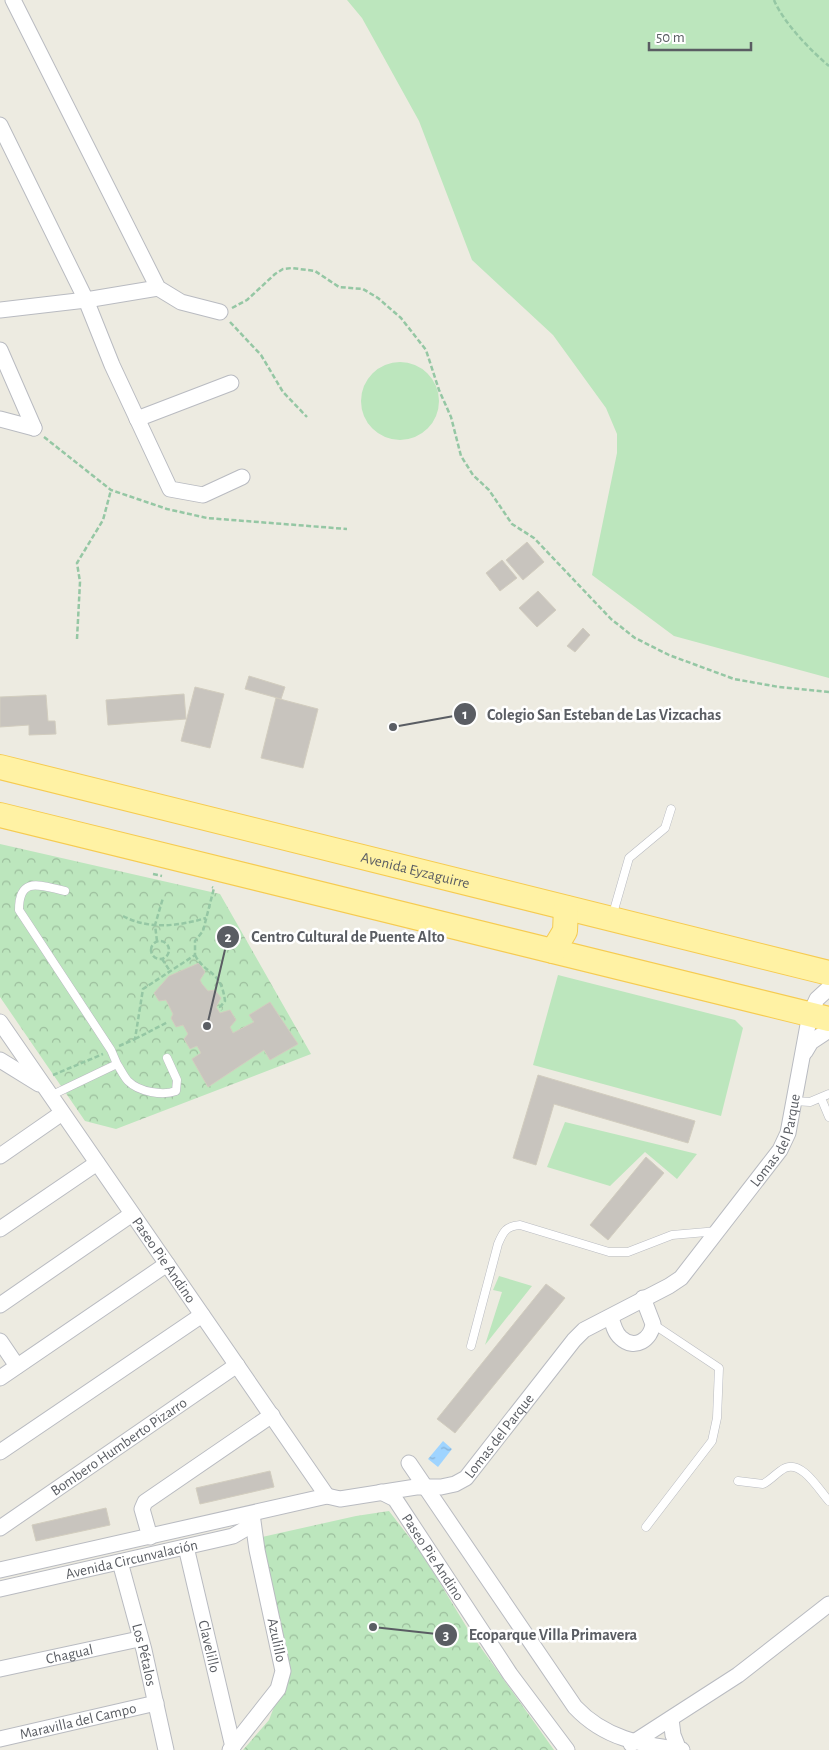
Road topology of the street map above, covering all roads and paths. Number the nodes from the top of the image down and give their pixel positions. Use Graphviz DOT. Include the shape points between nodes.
graph roads {
  1 [pos="13,0"];
  2 [pos="774,0"];
  3 [pos="829,66"];
  4 [pos="0,126"];
  5 [pos="158,288"];
  6 [pos="86,300"];
  7 [pos="0,310"];
  8 [pos="220,312"];
  9 [pos="0,350"];
  10 [pos="232,382"];
  11 [pos="307,416"];
  12 [pos="0,419"];
  13 [pos="137,420"];
  14 [pos="34,428"];
  15 [pos="242,477"];
  16 [pos="111,490"];
  17 [pos="347,529"];
  18 [pos="78,639"];
  19 [pos="829,692"];
  20 [pos="2,769"];
  21 [pos="671,810"];
  22 [pos="0,815"];
  23 [pos="153,874"];
  24 [pos="162,876"];
  25 [pos="206,886"];
  26 [pos="65,891"];
  27 [pos="163,898"];
  28 [pos="566,908"];
  29 [pos="123,916"];
  30 [pos="206,918"];
  31 [pos="612,919"];
  32 [pos="155,925"];
  33 [pos="157,941"];
  34 [pos="553,951"];
  35 [pos="195,955"];
  36 [pos="162,959"];
  37 [pos="170,971"];
  38 [pos="829,973"];
  39 [pos="829,988"];
  40 [pos="222,1010"];
  41 [pos="820,1017"];
  42 [pos="0,1022"];
  43 [pos="168,1022"];
  44 [pos="829,1030"];
  45 [pos="135,1038"];
  46 [pos="111,1050"];
  47 [pos="804,1054"];
  48 [pos="167,1058"];
  49 [pos="0,1060"];
  50 [pos="117,1064"];
  51 [pos="45,1088"];
  52 [pos="825,1096"];
  53 [pos="794,1102"];
  54 [pos="62,1114"];
  55 [pos="829,1117"];
  56 [pos="0,1156"];
  57 [pos="97,1163"];
  58 [pos="132,1214"];
  59 [pos="0,1229"];
  60 [pos="718,1230"];
  61 [pos="167,1264"];
  62 [pos="643,1298"];
  63 [pos="0,1305"];
  64 [pos="202,1315"];
  65 [pos="611,1317"];
  66 [pos="653,1324"];
  67 [pos="0,1341"];
  68 [pos="471,1346"];
  69 [pos="237,1365"];
  70 [pos="17,1366"];
  71 [pos="0,1378"];
  72 [pos="272,1416"];
  73 [pos="0,1452"];
  74 [pos="410,1462"];
  75 [pos="738,1481"];
  76 [pos="427,1488"];
  77 [pos="382,1492"];
  78 [pos="328,1496"];
  79 [pos="829,1501"];
  80 [pos="252,1514"];
  81 [pos="646,1527"];
  82 [pos="0,1528"];
  83 [pos="150,1537"];
  84 [pos="186,1547"];
  85 [pos="120,1562"];
  86 [pos="0,1570"];
  87 [pos="0,1589"];
  88 [pos="829,1604"];
  89 [pos="139,1639"];
  90 [pos="0,1669"];
  91 [pos="156,1703"];
  92 [pos="671,1720"];
  93 [pos="0,1739"];
  94 [pos="627,1746"];
  95 [pos="232,1749"];
  96 [pos="166,1750"];
  97 [pos="567,1750"];
  98 [pos="681,1750"];
  1 -- 5 [label="street"];
  2 -- 3 [label="path" via="816,56"];
  4 -- 6 [label="street"];
  5 -- 6 [label="street"];
  5 -- 8 [label="street" via="181,302"];
  6 -- 7 [label="street"];
  6 -- 13 [label="street"];
  8 -- 11 [label="path" via="256,349 283,392"];
  8 -- 19 [label="path" via="238,306 283,269 315,271 339,287 363,289 378,298 401,318 426,350 451,417 461,456 473,475 489,490 512,524 534,538 611,619 635,638 734,679"];
  9 -- 14 [label="street"];
  10 -- 13 [label="street"];
  12 -- 14 [label="street"];
  13 -- 15 [label="street" via="170,489 203,495"];
  14 -- 16 [label="path"];
  16 -- 17 [label="path" via="167,509 207,518"];
  16 -- 18 [label="path" via="103,520 77,563 80,582"];
  20 -- 28 [label="main road, Avenida Eyzaguirre"];
  21 -- 31 [label="lane" via="665,828 629,858"];
  22 -- 34 [label="main road"];
  23 -- 24 [label="path"];
  25 -- 30 [label="path" via="214,888"];
  26 -- 46 [label="lane" via="33,884 25,887 19,897 19,910"];
  27 -- 32 [label="path"];
  28 -- 31 [label="main road, Avenida Eyzaguirre"];
  28 -- 34 [label="main road" via="565,931"];
  29 -- 32 [label="path"];
  30 -- 32 [label="path" via="187,924"];
  30 -- 35 [label="path" via="203,931 195,941"];
  31 -- 38 [label="main road, Avenida Eyzaguirre"];
  32 -- 33 [label="path"];
  33 -- 36 [label="path" via="151,951 153,956"];
  33 -- 36 [label="path" via="169,948 167,956"];
  34 -- 41 [label="main road"];
  35 -- 37 [label="path"];
  35 -- 40 [label="path" via="216,975 224,990"];
  36 -- 37 [label="path"];
  37 -- 45 [label="path" via="143,988"];
  39 -- 41 [label="street, Lomas del Parque" via="817,999"];
  41 -- 47 [label="street, Lomas del Parque"];
  42 -- 51 [label="street, Paseo Pie Andino"];
  43 -- 45 [label="path"];
  44 -- 47 [label="street" via="811,1042"];
  45 -- 46 [label="path"];
  46 -- 50 [label="lane"];
  46 -- 51 [label="path"];
  47 -- 53 [label="street, Lomas del Parque"];
  48 -- 50 [label="lane" via="177,1080 176,1091 167,1094 150,1092 128,1082"];
  49 -- 51 [label="street"];
  50 -- 51 [label="lane"];
  51 -- 54 [label="street, Paseo Pie Andino"];
  52 -- 53 [label="lane" via="810,1102"];
  52 -- 55 [label="lane"];
  53 -- 60 [label="street, Lomas del Parque" via="788,1133 780,1150"];
  54 -- 56 [label="street"];
  54 -- 57 [label="street, Paseo Pie Andino"];
  57 -- 58 [label="street, Paseo Pie Andino"];
  57 -- 59 [label="street"];
  58 -- 61 [label="street, Paseo Pie Andino"];
  58 -- 63 [label="street"];
  60 -- 62 [label="street, Lomas del Parque" via="681,1278"];
  60 -- 68 [label="lane" via="672,1235 628,1252 609,1252 520,1225 509,1226 504,1229 498,1244"];
  61 -- 64 [label="street, Paseo Pie Andino"];
  61 -- 70 [label="street"];
  62 -- 65 [label="street, Lomas del Parque"];
  62 -- 66 [label="street"];
  64 -- 69 [label="street, Paseo Pie Andino"];
  64 -- 73 [label="street"];
  65 -- 66 [label="street" via="620,1337 632,1343 649,1336"];
  65 -- 76 [label="street, Lomas del Parque" via="584,1330 574,1340 466,1478 455,1484"];
  66 -- 81 [label="lane" via="719,1368 717,1418 712,1441"];
  67 -- 70 [label="street"];
  69 -- 72 [label="street, Paseo Pie Andino"];
  69 -- 82 [label="street, Bombero Humberto Pizarro"];
  70 -- 71 [label="street"];
  72 -- 78 [label="street, Paseo Pie Andino"];
  72 -- 83 [label="street" via="145,1502 142,1509"];
  74 -- 76 [label="street"];
  75 -- 79 [label="lane" via="762,1484 786,1468 796,1467"];
  76 -- 77 [label="street, Lomas del Parque" via="416,1486"];
  76 -- 94 [label="street" via="575,1707 600,1729"];
  77 -- 78 [label="street, Lomas del Parque" via="340,1498"];
  77 -- 97 [label="street, Paseo Pie Andino" via="396,1499 510,1674"];
  78 -- 80 [label="street, Avenida Circunvalación"];
  80 -- 83 [label="street, Avenida Circunvalación"];
  80 -- 84 [label="street, Avenida Circunvalación" via="240,1533"];
  80 -- 95 [label="street, Azulillo" via="283,1672 278,1689"];
  83 -- 86 [label="street, Avenida Circunvalación"];
  84 -- 85 [label="street, Avenida Circunvalación"];
  84 -- 95 [label="street, Clavelillo"];
  85 -- 87 [label="street, Avenida Circunvalación"];
  85 -- 89 [label="street, Los Pétalos"];
  88 -- 92 [label="street" via="752,1664"];
  89 -- 90 [label="street, Chagual"];
  89 -- 91 [label="street, Los Pétalos"];
  91 -- 93 [label="street, Maravilla del Campo"];
  91 -- 96 [label="street, Los Pétalos"];
  92 -- 94 [label="street"];
  92 -- 98 [label="street" via="673,1735"];
  94 -- 98 [label="street"];
}
